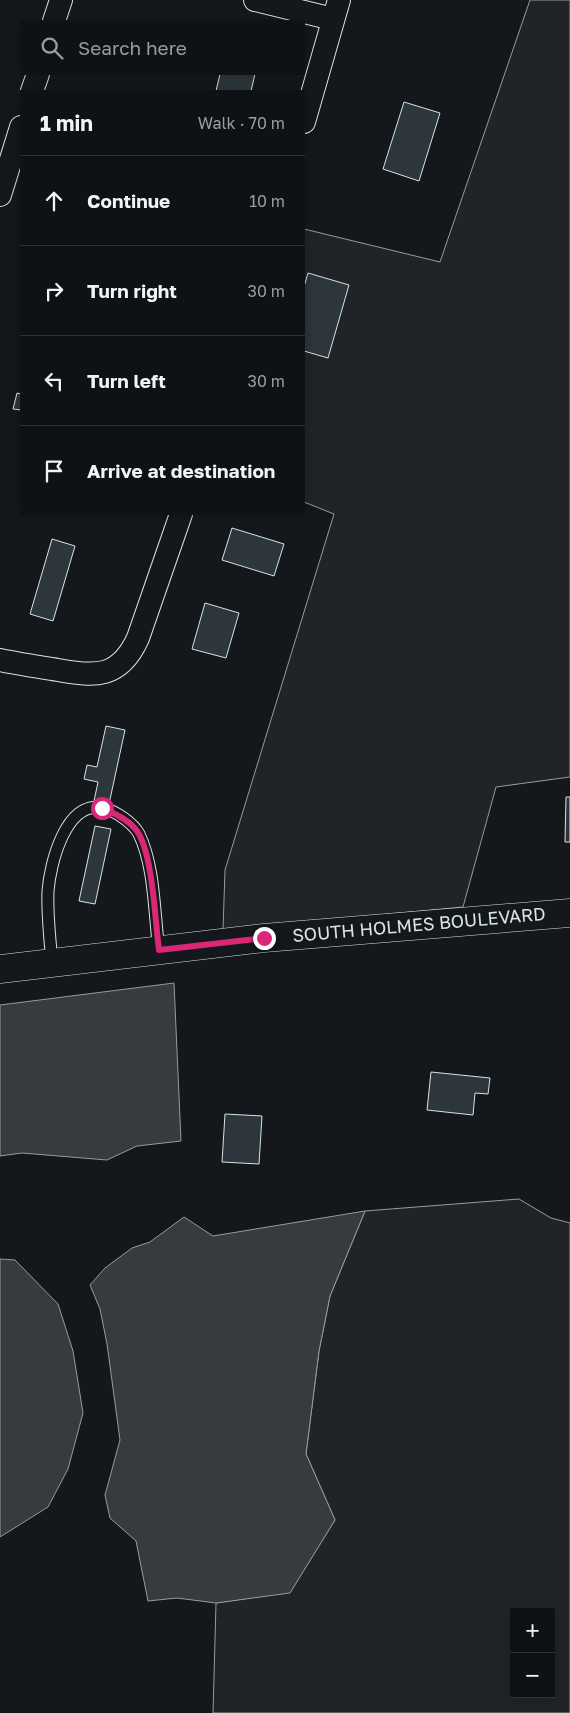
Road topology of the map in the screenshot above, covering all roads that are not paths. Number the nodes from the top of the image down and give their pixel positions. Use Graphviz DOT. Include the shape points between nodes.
graph roads {
  1 [pos="61,0"];
  2 [pos="255,0"];
  3 [pos="336,10"];
  4 [pos="54,20"];
  5 [pos="38,75"];
  6 [pos="32,90"];
  7 [pos="305,118"];
  8 [pos="20,130"];
  9 [pos="0,196"];
  10 [pos="181,515"];
  11 [pos="0,660"];
  12 [pos="570,913"];
  13 [pos="159,950"];
  14 [pos="52,963"];
  15 [pos="0,969"];
  1 -- 4 [label="street"];
  2 -- 3 [label="street"];
  3 -- 7 [label="street"];
  5 -- 6 [label="street"];
  8 -- 9 [label="street"];
  10 -- 11 [label="street" via="131,654 119,666 102,674 76,674"];
  12 -- 13 [label="main road, SOUTH HOLMES BOULEVARD" via="264,938"];
  13 -- 14 [label="main road, SOUTH HOLMES BOULEVARD"];
  13 -- 14 [label="lane" via="147,856 138,832 126,820 102,808 83,810 67,824 48,889"];
  14 -- 15 [label="main road, SOUTH HOLMES BOULEVARD"];
}
